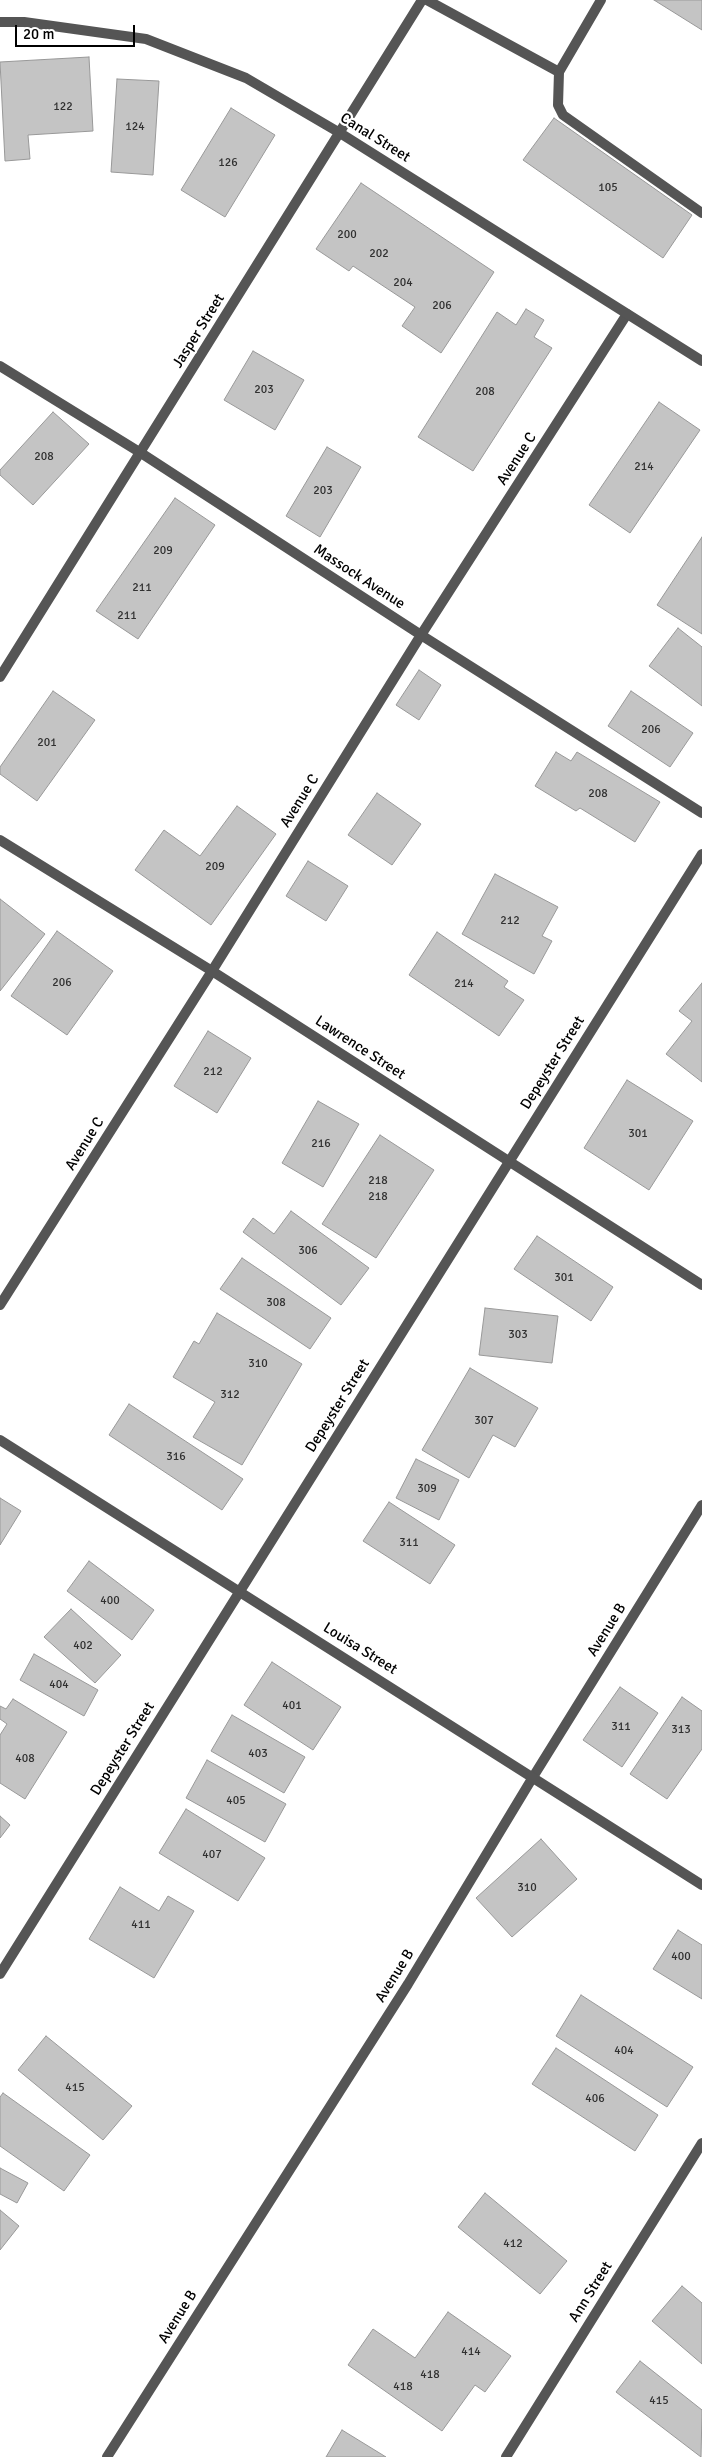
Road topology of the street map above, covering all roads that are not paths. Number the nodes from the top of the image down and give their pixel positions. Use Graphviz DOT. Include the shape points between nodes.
graph roads {
  1 [pos="422,0"];
  2 [pos="427,0"];
  3 [pos="601,0"];
  4 [pos="0,22"];
  5 [pos="559,72"];
  6 [pos="340,133"];
  7 [pos="702,213"];
  8 [pos="627,314"];
  9 [pos="702,361"];
  10 [pos="0,366"];
  11 [pos="141,453"];
  12 [pos="421,635"];
  13 [pos="0,677"];
  14 [pos="702,812"];
  15 [pos="0,840"];
  16 [pos="702,854"];
  17 [pos="212,971"];
  18 [pos="509,1161"];
  19 [pos="702,1284"];
  20 [pos="0,1305"];
  21 [pos="0,1440"];
  22 [pos="702,1506"];
  23 [pos="239,1590"];
  24 [pos="533,1777"];
  25 [pos="702,1885"];
  26 [pos="0,1974"];
  27 [pos="702,2143"];
  28 [pos="107,2457"];
  29 [pos="506,2457"];
  1 -- 6 [label="street, Jasper Street"];
  2 -- 5 [label="street"];
  3 -- 5 [label="street"];
  4 -- 6 [label="street, Canal Street" via="24,22 146,39 246,78"];
  5 -- 7 [label="street" via="558,105 563,115"];
  6 -- 8 [label="street, Canal Street"];
  6 -- 11 [label="street, Jasper Street"];
  8 -- 9 [label="street, Canal Street"];
  8 -- 12 [label="street, Avenue C"];
  10 -- 11 [label="street, Massock Avenue"];
  11 -- 12 [label="street, Massock Avenue"];
  11 -- 13 [label="street, Jasper Street"];
  12 -- 14 [label="street, Massock Avenue"];
  12 -- 17 [label="street, Avenue C"];
  15 -- 17 [label="street, Lawrence Street"];
  16 -- 18 [label="street, Depeyster Street"];
  17 -- 18 [label="street, Lawrence Street"];
  17 -- 20 [label="street, Avenue C"];
  18 -- 19 [label="street, Lawrence Street"];
  18 -- 23 [label="street, Depeyster Street"];
  21 -- 23 [label="street, Louisa Street"];
  22 -- 24 [label="street, Avenue B"];
  23 -- 24 [label="street, Louisa Street"];
  23 -- 26 [label="street, Depeyster Street"];
  24 -- 25 [label="street, Louisa Street"];
  24 -- 28 [label="street, Avenue B" via="408,1984"];
  27 -- 29 [label="street, Ann Street"];
}
